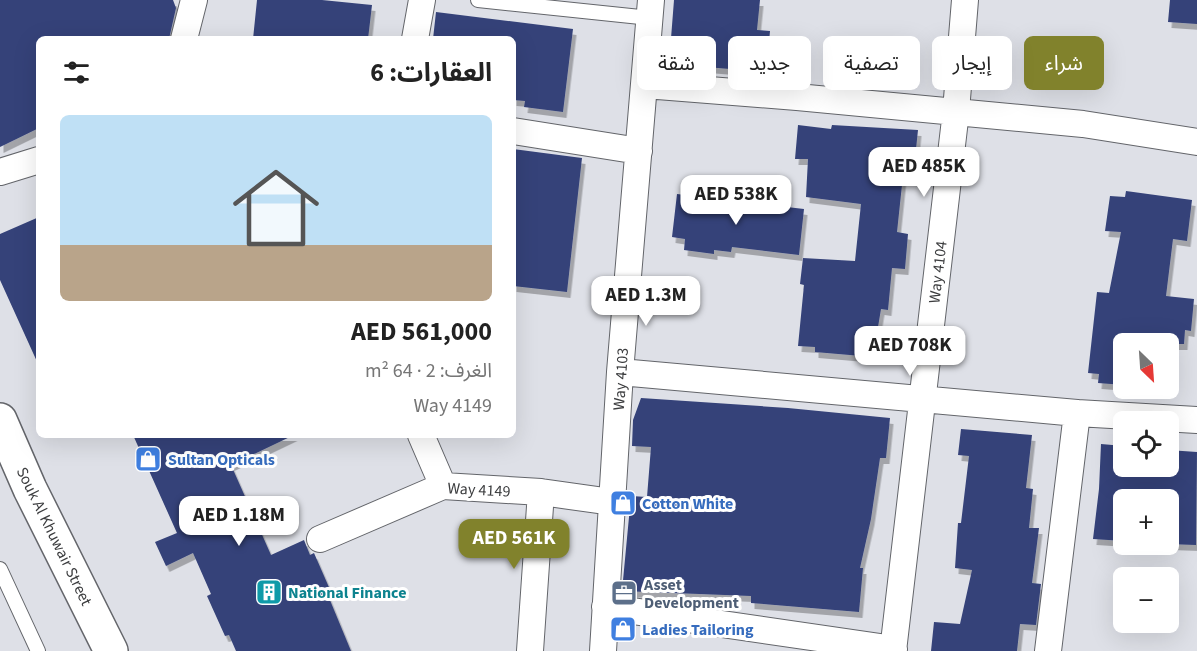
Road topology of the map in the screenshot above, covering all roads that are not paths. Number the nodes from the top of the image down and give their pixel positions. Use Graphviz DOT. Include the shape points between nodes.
graph roads {
  1 [pos="195,0"];
  2 [pos="422,0"];
  3 [pos="478,0"];
  4 [pos="965,0"];
  5 [pos="650,9"];
  6 [pos="185,36"];
  7 [pos="416,36"];
  8 [pos="648,36"];
  9 [pos="645,90"];
  10 [pos="705,90"];
  11 [pos="956,111"];
  12 [pos="516,131"];
  13 [pos="1197,142"];
  14 [pos="639,151"];
  15 [pos="36,161"];
  16 [pos="0,172"];
  17 [pos="620,372"];
  18 [pos="921,399"];
  19 [pos="1077,413"];
  20 [pos="0,420"];
  21 [pos="1197,420"];
  22 [pos="422,438"];
  23 [pos="443,486"];
  24 [pos="541,492"];
  25 [pos="612,502"];
  26 [pos="320,539"];
  27 [pos="0,569"];
  28 [pos="605,607"];
  29 [pos="525,646"];
  30 [pos="893,650"];
  31 [pos="38,651"];
  32 [pos="111,651"];
  33 [pos="603,651"];
  34 [pos="1048,651"];
  1 -- 6 [label="street"];
  2 -- 7 [label="street"];
  3 -- 5 [label="lane"];
  4 -- 11 [label="street, Way 4104"];
  5 -- 8 [label="street, Way 4103"];
  9 -- 14 [label="street, Way 4103"];
  10 -- 11 [label="street"];
  11 -- 13 [label="street" via="1083,124"];
  11 -- 18 [label="street, Way 4104"];
  12 -- 14 [label="street"];
  14 -- 17 [label="street, Way 4103"];
  15 -- 16 [label="street"];
  17 -- 18 [label="street"];
  17 -- 25 [label="street, Way 4103"];
  18 -- 19 [label="street"];
  18 -- 30 [label="street, Way 4104"];
  19 -- 21 [label="street"];
  19 -- 34 [label="street"];
  20 -- 32 [label="street, Souk Al Khuwair Street"];
  22 -- 23 [label="street"];
  23 -- 24 [label="street, Way 4149"];
  23 -- 26 [label="street, Way 4149"];
  24 -- 25 [label="street, Way 4149"];
  24 -- 29 [label="street"];
  25 -- 28 [label="street, Way 4103"];
  27 -- 31 [label="lane"];
  28 -- 30 [label="street"];
  28 -- 33 [label="street, Way 4103"];
}
